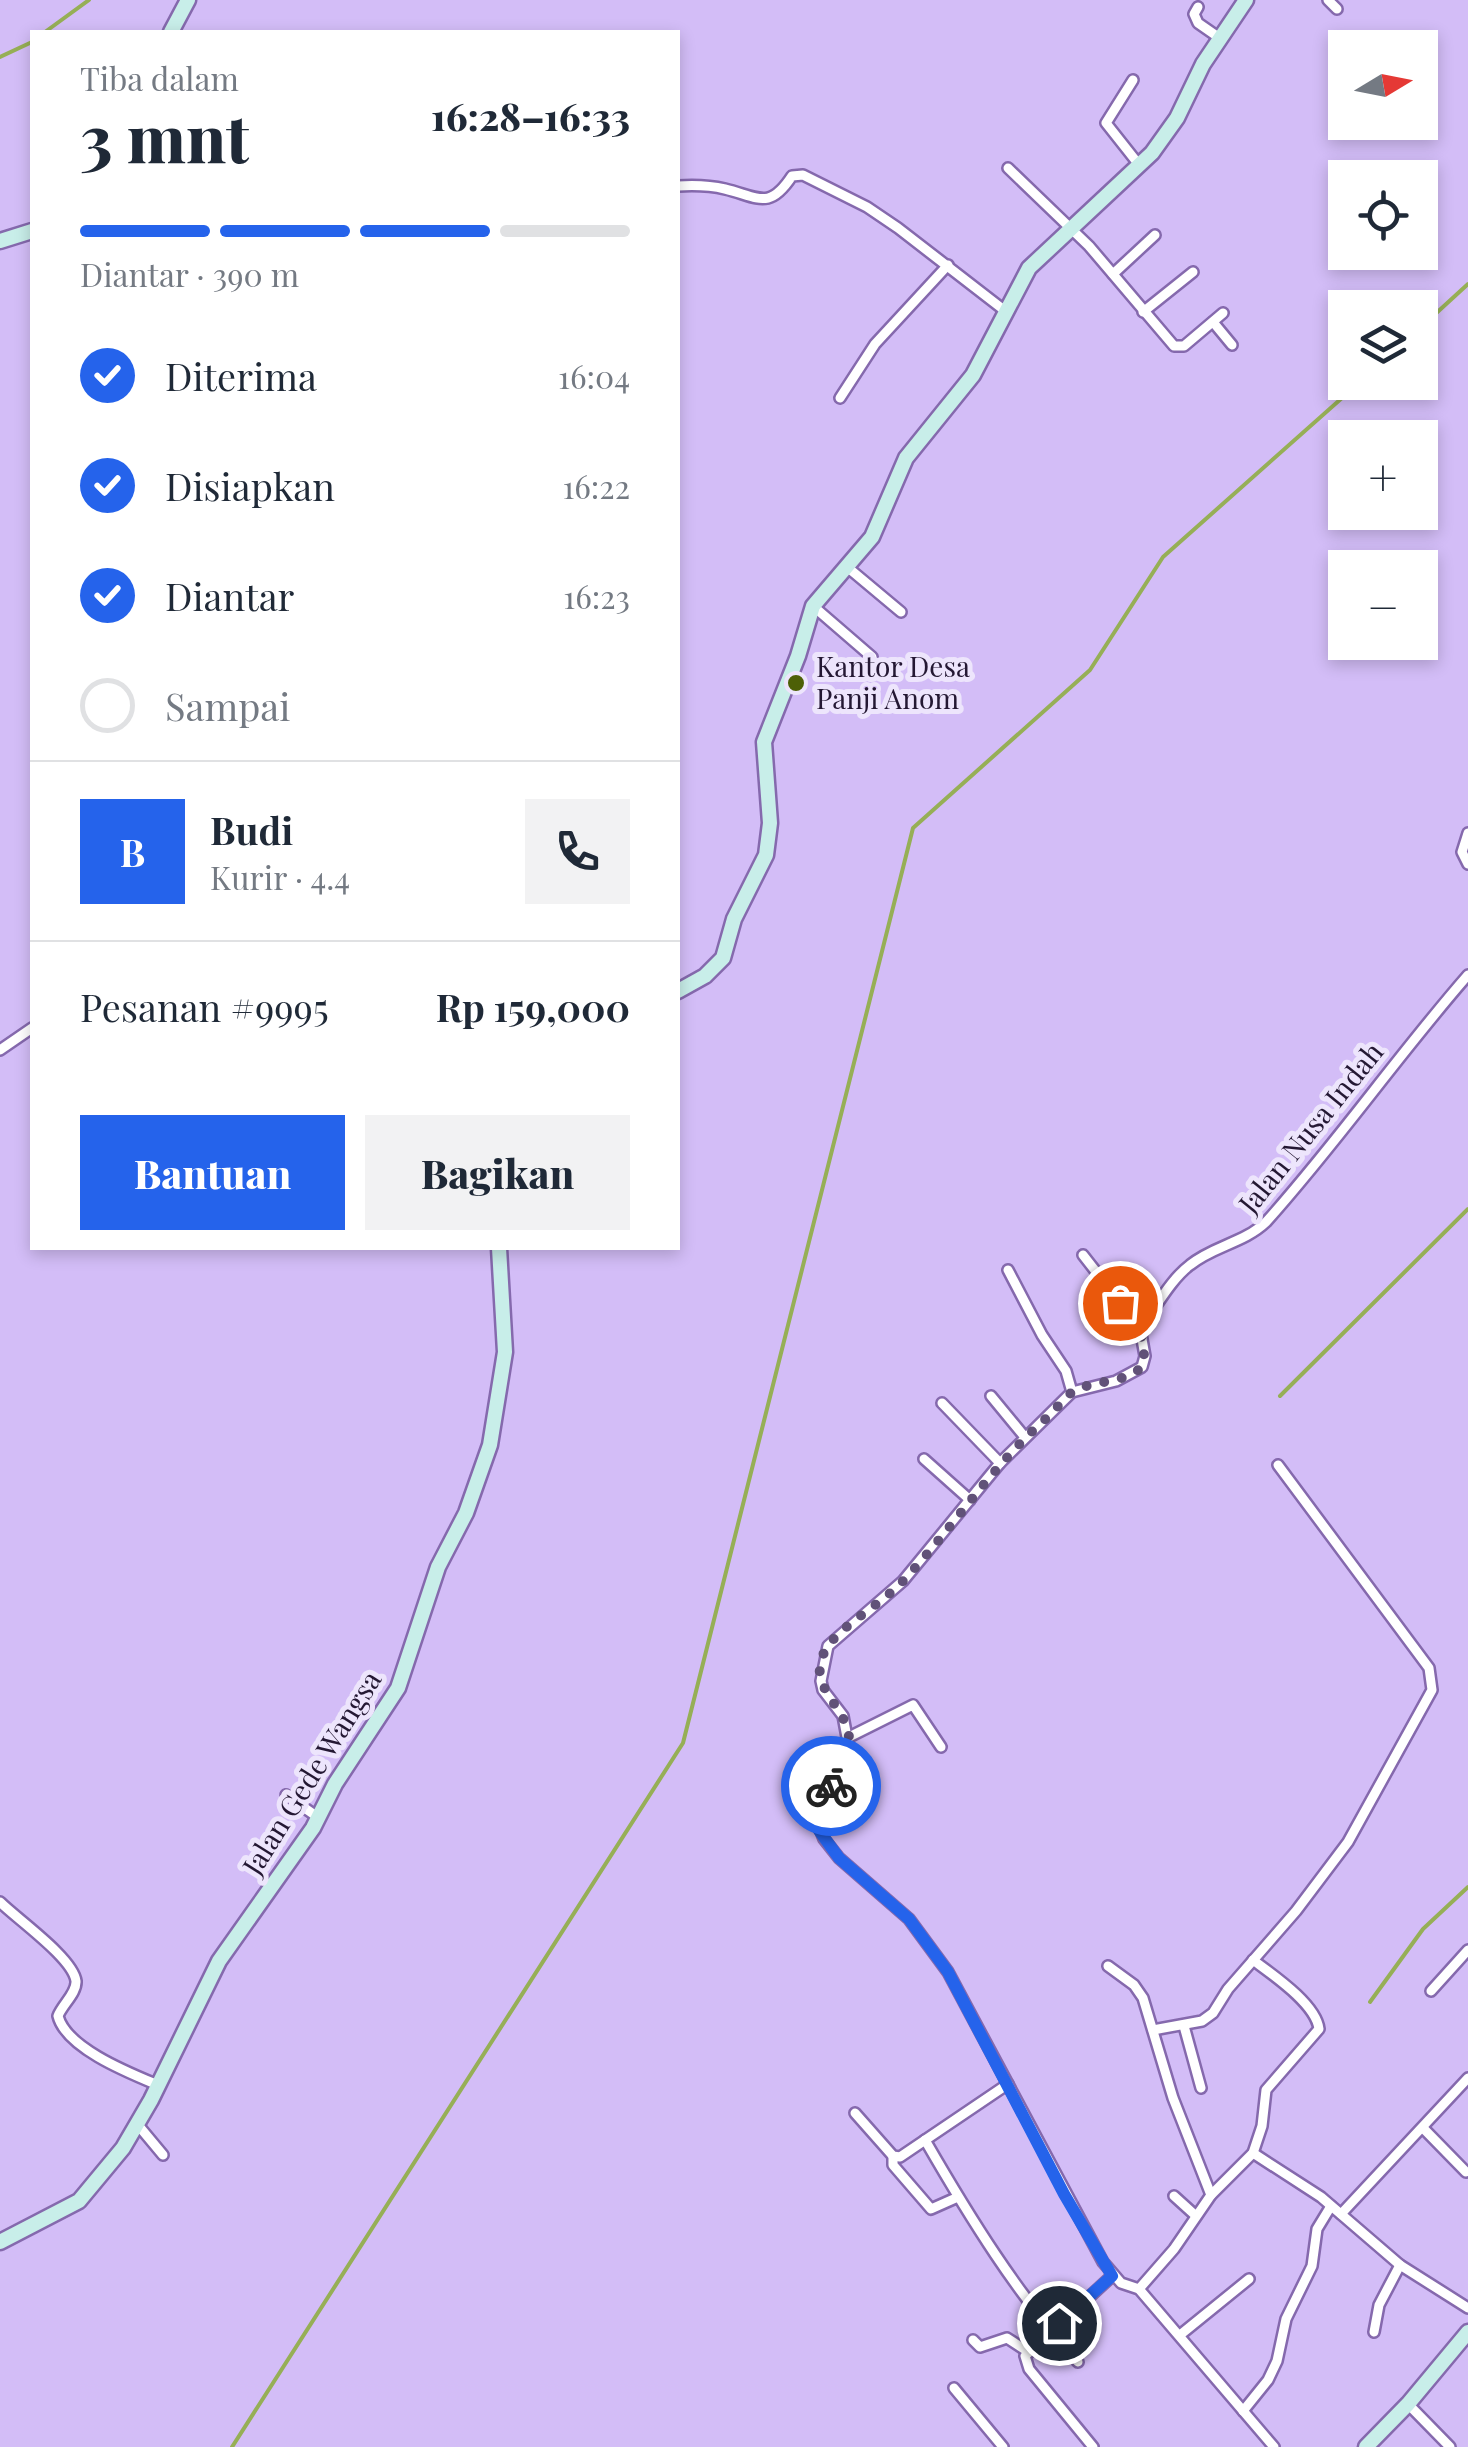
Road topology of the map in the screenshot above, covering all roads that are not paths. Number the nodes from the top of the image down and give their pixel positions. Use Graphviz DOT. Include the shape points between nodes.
graph roads {
  1 [pos="188,0"];
  2 [pos="1246,0"];
  3 [pos="1328,0"];
  4 [pos="1198,6"];
  5 [pos="1338,9"];
  6 [pos="172,30"];
  7 [pos="1221,39"];
  8 [pos="1134,80"];
  9 [pos="1140,167"];
  10 [pos="1008,168"];
  11 [pos="680,186"];
  12 [pos="1070,228"];
  13 [pos="30,232"];
  14 [pos="1155,235"];
  15 [pos="0,241"];
  16 [pos="948,265"];
  17 [pos="1193,272"];
  18 [pos="1113,274"];
  19 [pos="1004,310"];
  20 [pos="1143,312"];
  21 [pos="1223,313"];
  22 [pos="1214,322"];
  23 [pos="1232,345"];
  24 [pos="840,398"];
  25 [pos="846,566"];
  26 [pos="812,606"];
  27 [pos="901,612"];
  28 [pos="872,657"];
  29 [pos="1468,833"];
  30 [pos="1468,864"];
  31 [pos="1468,975"];
  32 [pos="680,991"];
  33 [pos="30,1029"];
  34 [pos="0,1050"];
  35 [pos="499,1250"];
  36 [pos="1084,1255"];
  37 [pos="1008,1270"];
  38 [pos="1140,1328"];
  39 [pos="1072,1392"];
  40 [pos="991,1396"];
  41 [pos="942,1403"];
  42 [pos="1024,1436"];
  43 [pos="924,1460"];
  44 [pos="1000,1463"];
  45 [pos="1278,1465"];
  46 [pos="970,1500"];
  47 [pos="849,1737"];
  48 [pos="942,1747"];
  49 [pos="286,1795"];
  50 [pos="319,1818"];
  51 [pos="0,1902"];
  52 [pos="1468,1950"];
  53 [pos="1253,1960"];
  54 [pos="1108,1966"];
  55 [pos="1431,1991"];
  56 [pos="1184,2026"];
  57 [pos="1153,2030"];
  58 [pos="1468,2078"];
  59 [pos="158,2084"];
  60 [pos="1008,2084"];
  61 [pos="1201,2088"];
  62 [pos="855,2112"];
  63 [pos="138,2125"];
  64 [pos="1423,2128"];
  65 [pos="924,2140"];
  66 [pos="1253,2153"];
  67 [pos="163,2155"];
  68 [pos="893,2156"];
  69 [pos="1466,2172"];
  70 [pos="1212,2195"];
  71 [pos="1174,2196"];
  72 [pos="958,2197"];
  73 [pos="1332,2206"];
  74 [pos="1341,2214"];
  75 [pos="1195,2216"];
  76 [pos="0,2242"];
  77 [pos="1400,2265"];
  78 [pos="1112,2276"];
  79 [pos="1249,2279"];
  80 [pos="1138,2289"];
  81 [pos="1468,2308"];
  82 [pos="1050,2330"];
  83 [pos="1374,2332"];
  84 [pos="1468,2332"];
  85 [pos="1180,2335"];
  86 [pos="973,2340"];
  87 [pos="1027,2351"];
  88 [pos="1078,2362"];
  89 [pos="954,2388"];
  90 [pos="1408,2404"];
  91 [pos="1243,2410"];
  92 [pos="1090,2446"];
  93 [pos="1003,2447"];
  94 [pos="1274,2447"];
  95 [pos="1366,2447"];
  96 [pos="1450,2447"];
  1 -- 6 [label="street"];
  2 -- 7 [label="street"];
  3 -- 5 [label="street"];
  4 -- 7 [label="street" via="1195,18"];
  7 -- 9 [label="street"];
  8 -- 9 [label="street" via="1106,122"];
  9 -- 12 [label="street"];
  10 -- 12 [label="street"];
  11 -- 16 [label="street" via="703,184 765,200 781,193 792,176 803,175 867,207"];
  12 -- 18 [label="street"];
  12 -- 19 [label="street" via="1029,268"];
  13 -- 15 [label="street"];
  14 -- 18 [label="street"];
  16 -- 19 [label="street"];
  16 -- 24 [label="street" via="880,338"];
  17 -- 20 [label="street"];
  18 -- 20 [label="street"];
  19 -- 25 [label="street" via="973,375 911,450 872,536"];
  20 -- 22 [label="street" via="1177,347"];
  21 -- 22 [label="street"];
  22 -- 23 [label="street"];
  25 -- 26 [label="street"];
  25 -- 27 [label="street"];
  26 -- 28 [label="street"];
  26 -- 32 [label="street" via="764,742 766,855 734,919 724,958"];
  29 -- 30 [label="street" via="1462,852"];
  31 -- 38 [label="street, Jalan Nusa Indah" via="1266,1222 1192,1263"];
  33 -- 34 [label="street"];
  35 -- 50 [label="street, Jalan Gede Wangsa" via="505,1352 484,1466 434,1577 398,1688"];
  36 -- 38 [label="street"];
  37 -- 39 [label="street"];
  38 -- 39 [label="street" via="1142,1367"];
  39 -- 42 [label="street"];
  40 -- 42 [label="street"];
  41 -- 44 [label="street"];
  42 -- 44 [label="street"];
  43 -- 46 [label="street"];
  44 -- 46 [label="street"];
  45 -- 53 [label="street" via="1429,1668 1432,1690 1348,1842"];
  46 -- 47 [label="street" via="903,1581 828,1646 820,1680"];
  47 -- 48 [label="street" via="913,1705"];
  47 -- 60 [label="street" via="844,1762 818,1808 818,1829 928,1944"];
  49 -- 50 [label="street"];
  50 -- 59 [label="street, Jalan Gede Wangsa" via="219,1961"];
  51 -- 59 [label="street" via="74,1976 75,1988 58,2016 63,2027 101,2058"];
  52 -- 55 [label="street"];
  53 -- 56 [label="street" via="1213,2013"];
  53 -- 66 [label="street" via="1291,1990 1320,2029 1266,2090"];
  54 -- 57 [label="street" via="1139,1991"];
  56 -- 57 [label="street"];
  56 -- 61 [label="street"];
  57 -- 70 [label="street"];
  58 -- 64 [label="street"];
  59 -- 63 [label="street, Jalan Gede Wangsa"];
  60 -- 65 [label="street"];
  60 -- 78 [label="street"];
  62 -- 68 [label="street"];
  63 -- 67 [label="street"];
  63 -- 76 [label="street, Jalan Gede Wangsa" via="85,2196"];
  64 -- 69 [label="street"];
  64 -- 74 [label="street"];
  65 -- 68 [label="street"];
  65 -- 72 [label="street"];
  66 -- 70 [label="street"];
  66 -- 73 [label="street"];
  68 -- 72 [label="street" via="893,2165 931,2209"];
  70 -- 75 [label="street"];
  71 -- 75 [label="street"];
  72 -- 82 [label="street"];
  73 -- 74 [label="street"];
  73 -- 91 [label="street" via="1286,2319 1278,2361"];
  74 -- 77 [label="street"];
  75 -- 80 [label="street"];
  77 -- 81 [label="street"];
  77 -- 83 [label="street" via="1379,2305"];
  78 -- 80 [label="street"];
  78 -- 82 [label="street"];
  79 -- 85 [label="street"];
  80 -- 85 [label="street"];
  82 -- 87 [label="street"];
  82 -- 88 [label="street"];
  84 -- 90 [label="street"];
  85 -- 91 [label="street"];
  86 -- 87 [label="street" via="980,2346 1007,2338"];
  87 -- 92 [label="street" via="1026,2364"];
  89 -- 93 [label="street"];
  90 -- 95 [label="street"];
  90 -- 96 [label="street"];
  91 -- 94 [label="street"];
}
